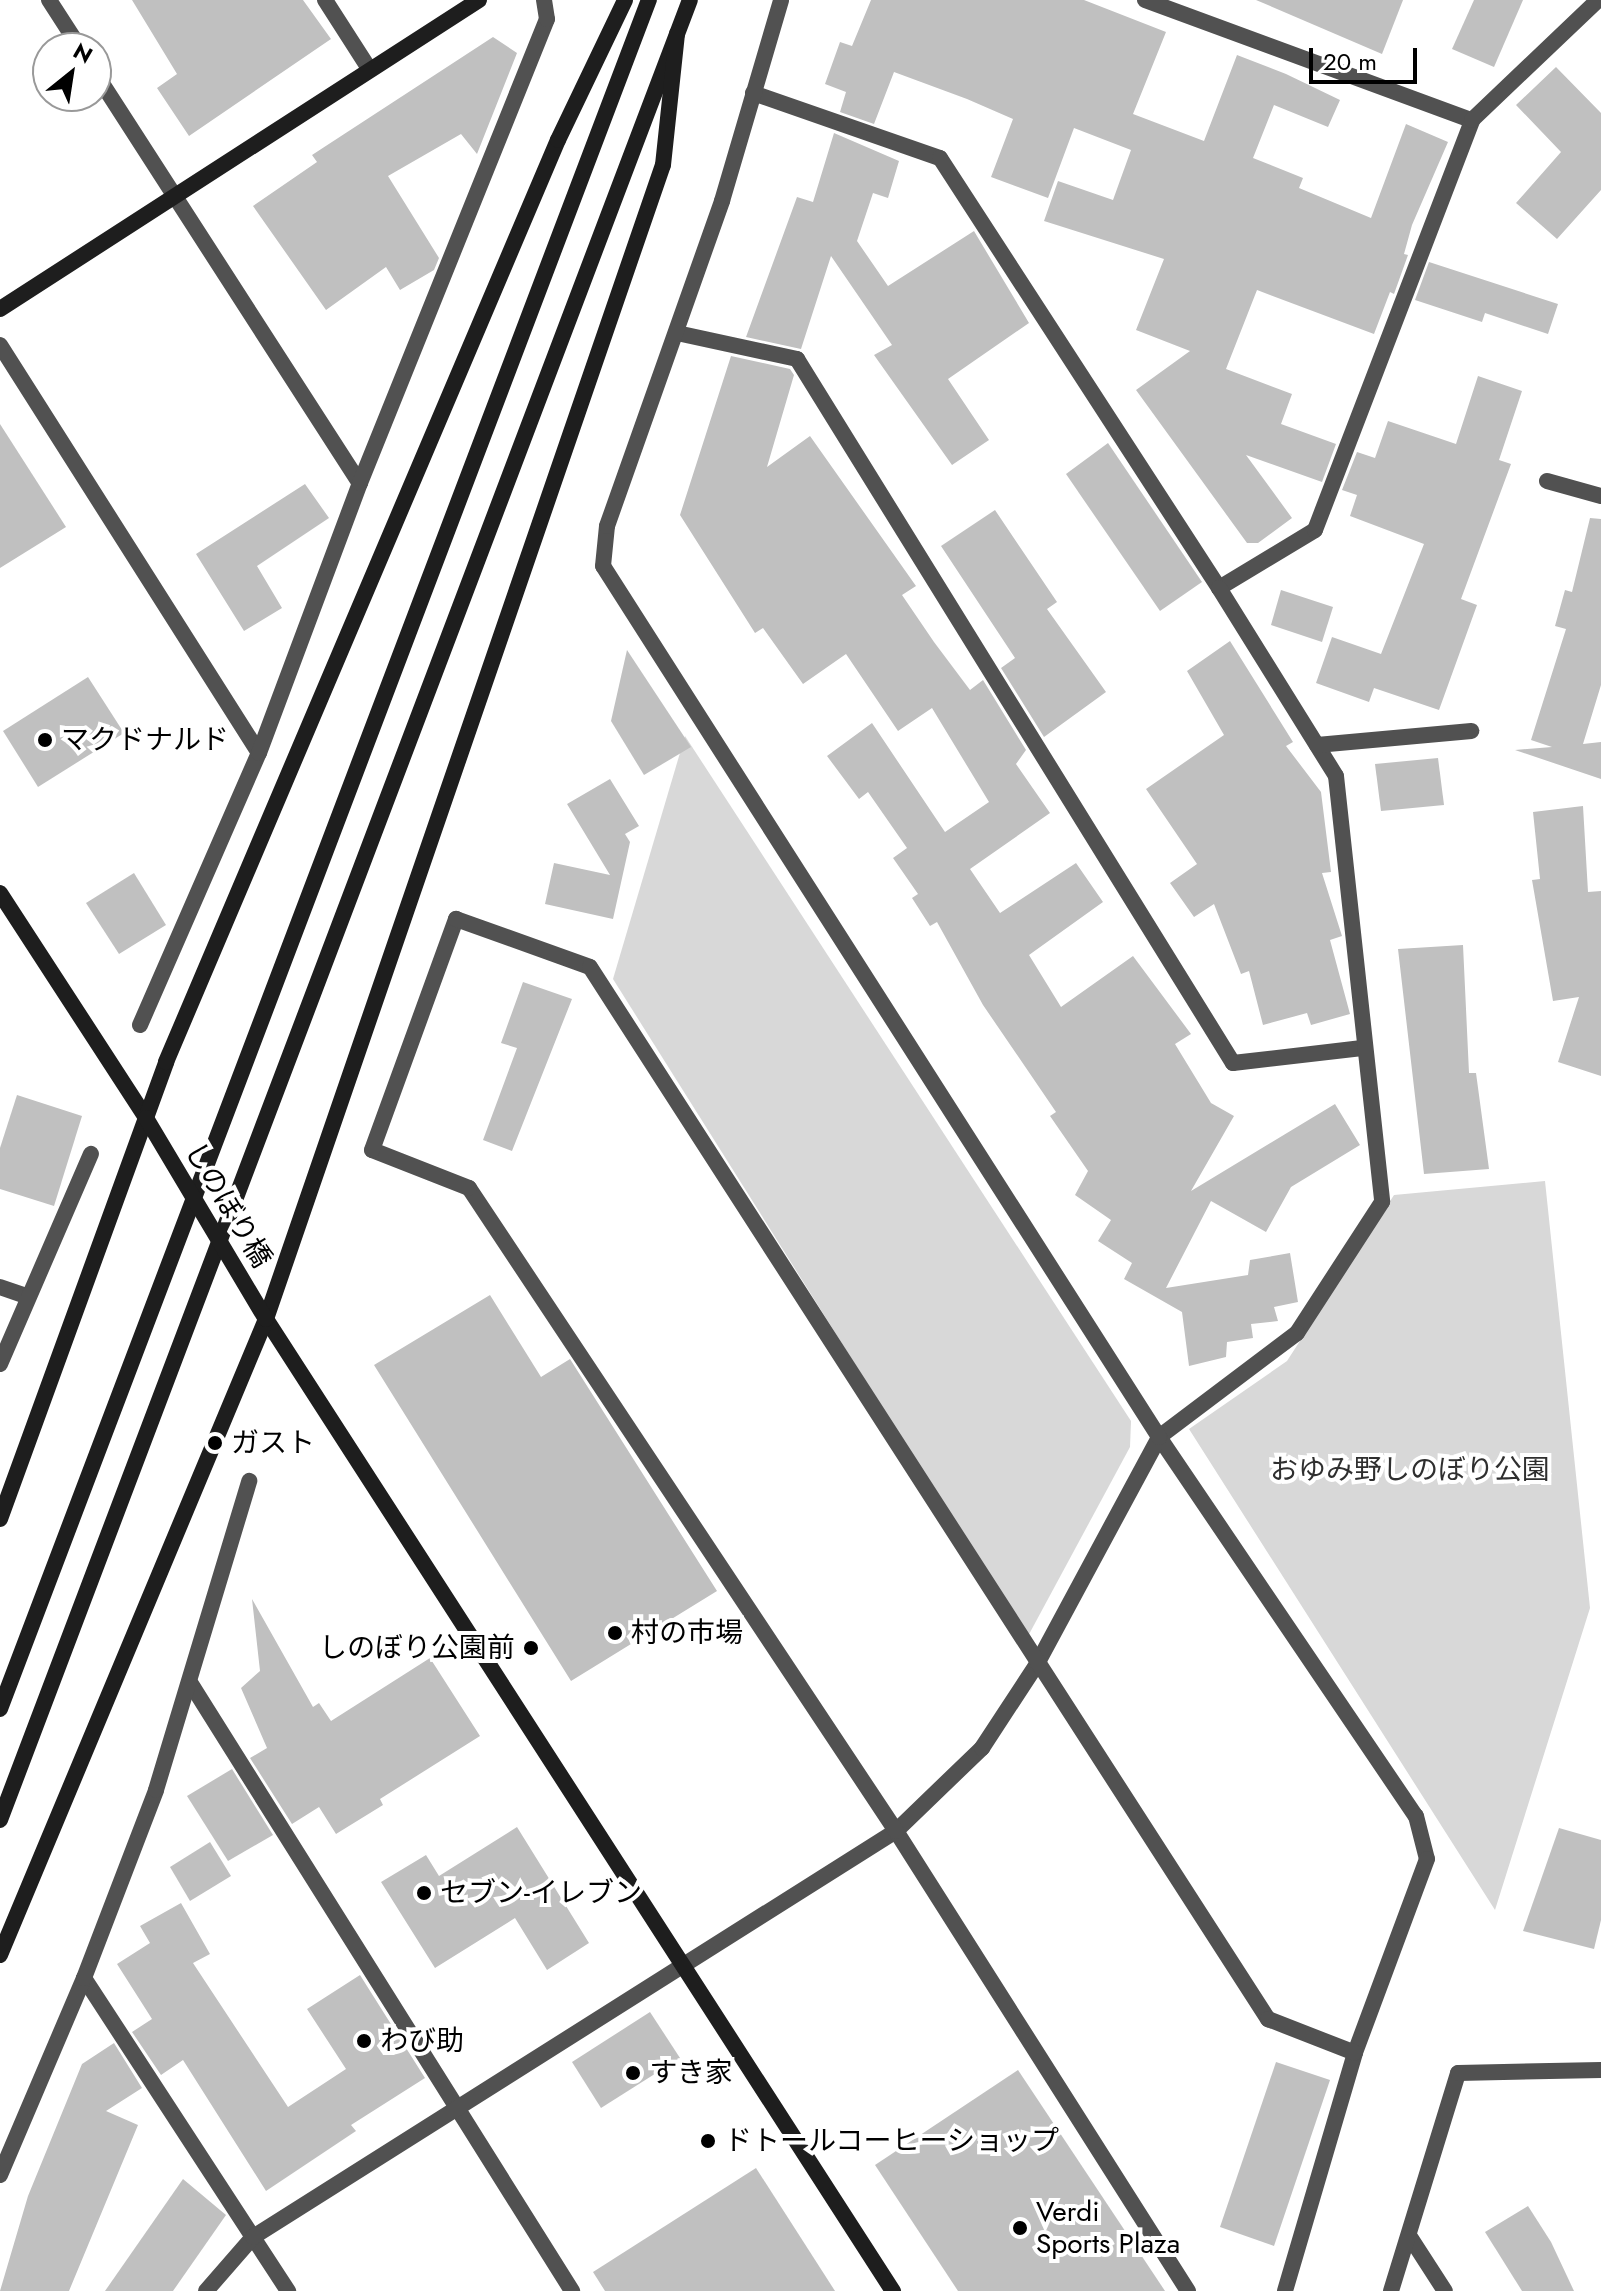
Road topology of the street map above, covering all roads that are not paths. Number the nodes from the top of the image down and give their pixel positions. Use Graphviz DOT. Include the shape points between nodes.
graph roads {
  1 [pos="49,0"];
  2 [pos="325,0"];
  3 [pos="479,0"];
  4 [pos="544,0"];
  5 [pos="625,0"];
  6 [pos="649,0"];
  7 [pos="690,0"];
  8 [pos="781,0"];
  9 [pos="1145,0"];
  10 [pos="1598,0"];
  11 [pos="70,32"];
  12 [pos="677,34"];
  13 [pos="370,70"];
  14 [pos="753,93"];
  15 [pos="112,99"];
  16 [pos="1472,120"];
  17 [pos="173,196"];
  18 [pos="0,309"];
  19 [pos="677,333"];
  20 [pos="0,345"];
  21 [pos="1547,481"];
  22 [pos="360,483"];
  23 [pos="1601,496"];
  24 [pos="1219,588"];
  25 [pos="1471,731"];
  26 [pos="1317,745"];
  27 [pos="259,753"];
  28 [pos="0,893"];
  29 [pos="140,1025"];
  30 [pos="1362,1048"];
  31 [pos="146,1118"];
  32 [pos="91,1154"];
  33 [pos="0,1287"];
  34 [pos="26,1296"];
  35 [pos="266,1319"];
  36 [pos="0,1364"];
  37 [pos="1159,1437"];
  38 [pos="249,1481"];
  39 [pos="0,1519"];
  40 [pos="1037,1664"];
  41 [pos="191,1684"];
  42 [pos="0,1709"];
  43 [pos="0,1820"];
  44 [pos="896,1831"];
  45 [pos="0,1955"];
  46 [pos="684,1969"];
  47 [pos="84,1978"];
  48 [pos="1355,2053"];
  49 [pos="1601,2070"];
  50 [pos="454,2110"];
  51 [pos="0,2175"];
  52 [pos="253,2237"];
  53 [pos="1410,2237"];
  54 [pos="206,2291"];
  55 [pos="288,2291"];
  56 [pos="572,2291"];
  57 [pos="893,2291"];
  58 [pos="1188,2291"];
  59 [pos="1285,2291"];
  60 [pos="1391,2291"];
  61 [pos="1445,2291"];
  1 -- 11 [label="street"];
  2 -- 13 [label="street"];
  3 -- 13 [label="street"];
  4 -- 22 [label="street" via="547,19"];
  5 -- 31 [label="street" via="558,140"];
  6 -- 42 [label="street"];
  7 -- 12 [label="street"];
  8 -- 14 [label="street"];
  9 -- 16 [label="street"];
  10 -- 16 [label="street"];
  12 -- 35 [label="street" via="663,165"];
  12 -- 43 [label="street"];
  13 -- 17 [label="street"];
  14 -- 19 [label="street"];
  14 -- 24 [label="street" via="940,158"];
  15 -- 17 [label="street"];
  16 -- 24 [label="street" via="1315,530"];
  17 -- 18 [label="street"];
  17 -- 22 [label="street"];
  19 -- 30 [label="street" via="797,359 1233,1063"];
  19 -- 37 [label="street" via="607,526 603,566"];
  20 -- 27 [label="street"];
  21 -- 23 [label="street"];
  22 -- 27 [label="street"];
  24 -- 26 [label="street"];
  25 -- 26 [label="street"];
  26 -- 30 [label="street" via="1336,776"];
  27 -- 29 [label="street"];
  28 -- 31 [label="street, しのぼり橋"];
  30 -- 37 [label="street" via="1382,1202 1297,1333"];
  31 -- 35 [label="street, しのぼり橋, bridge"];
  31 -- 39 [label="street"];
  32 -- 34 [label="street"];
  33 -- 34 [label="street"];
  34 -- 36 [label="street"];
  35 -- 45 [label="street"];
  35 -- 46 [label="street, しのぼり橋"];
  37 -- 40 [label="street"];
  37 -- 48 [label="street" via="1416,1816 1427,1859"];
  38 -- 41 [label="street"];
  40 -- 44 [label="street" via="982,1748"];
  40 -- 44 [label="street" via="590,967 456,919 372,1150 469,1188"];
  40 -- 48 [label="street" via="1268,2019"];
  41 -- 47 [label="street"];
  41 -- 50 [label="street"];
  44 -- 46 [label="street"];
  44 -- 58 [label="street"];
  46 -- 50 [label="street"];
  46 -- 57 [label="street, しのぼり橋"];
  47 -- 51 [label="street"];
  47 -- 52 [label="street"];
  48 -- 59 [label="street"];
  49 -- 53 [label="street" via="1458,2073"];
  50 -- 52 [label="street"];
  50 -- 56 [label="street"];
  52 -- 54 [label="street"];
  52 -- 55 [label="street"];
  53 -- 60 [label="street"];
  53 -- 61 [label="street"];
}
